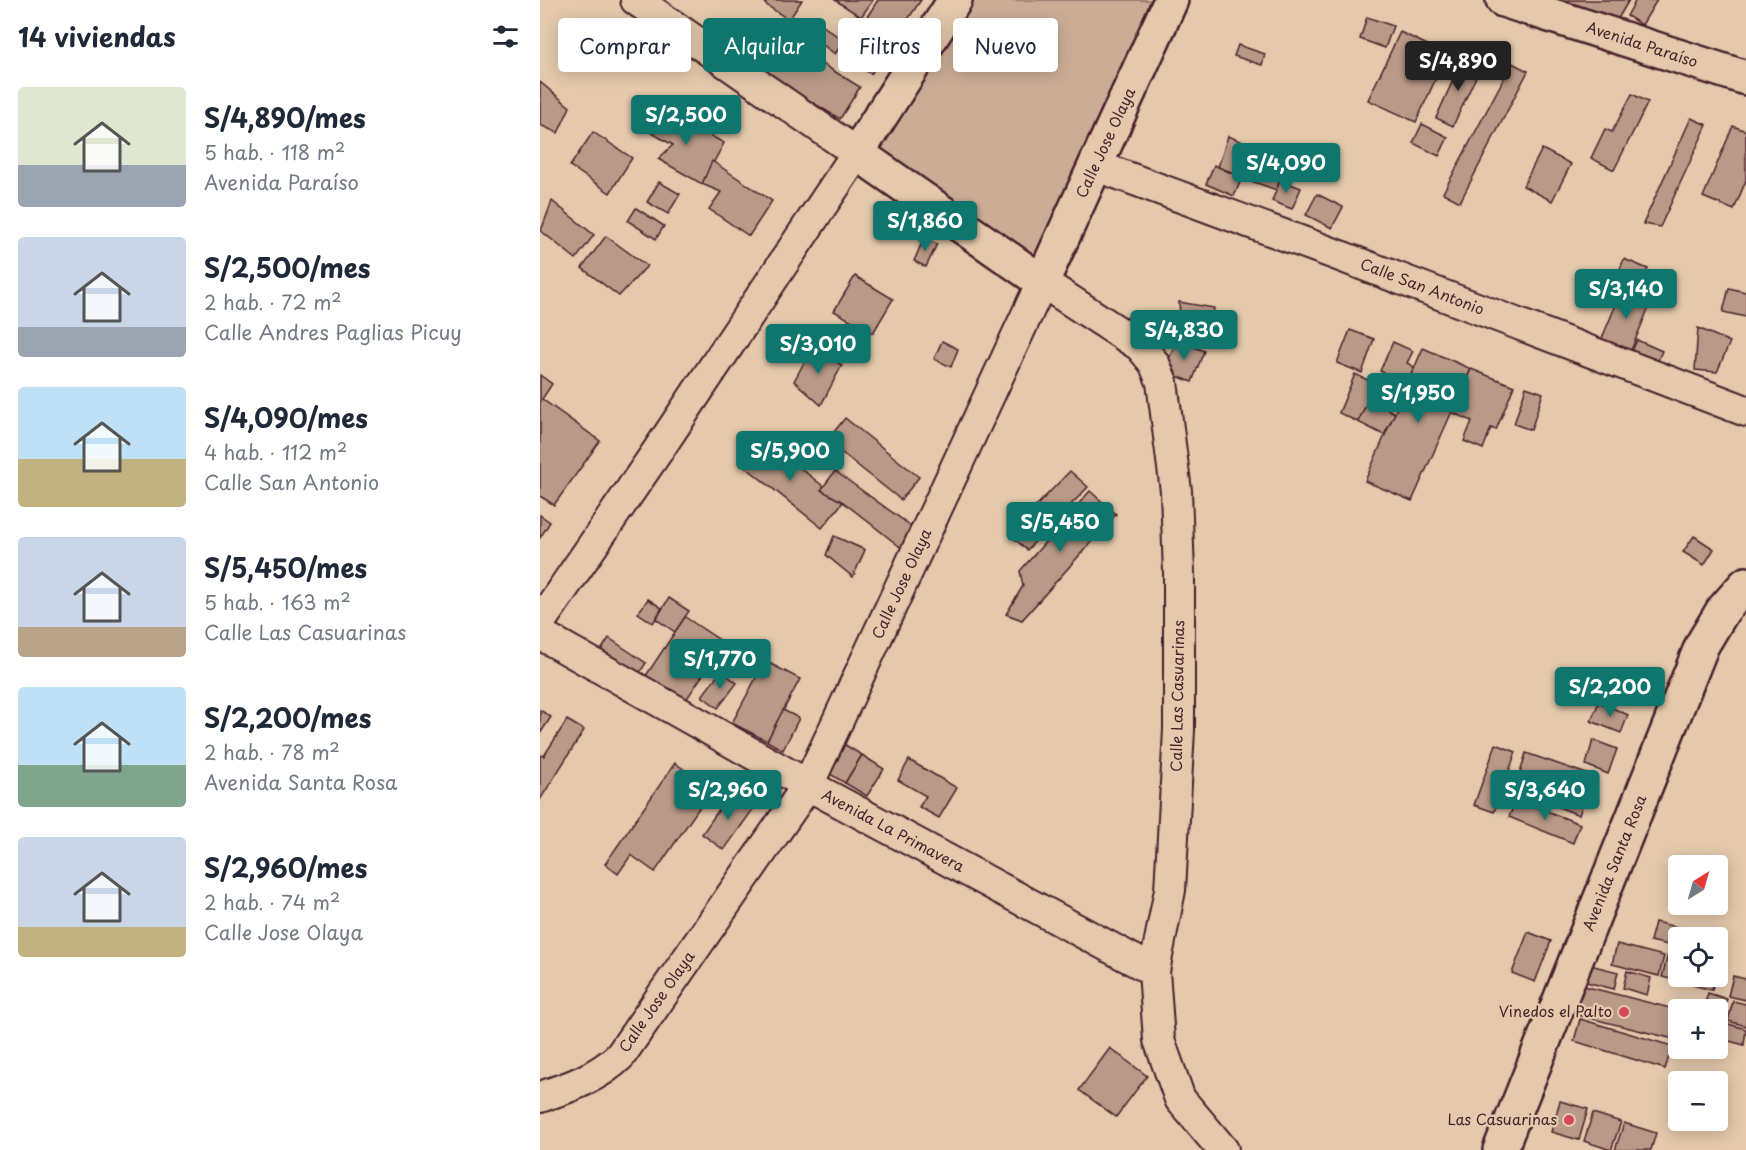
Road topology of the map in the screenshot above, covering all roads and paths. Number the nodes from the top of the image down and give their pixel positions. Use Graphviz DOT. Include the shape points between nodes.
graph roads {
  1 [pos="636,0"];
  2 [pos="955,0"];
  3 [pos="1171,0"];
  4 [pos="1503,0"];
  5 [pos="1746,78"];
  6 [pos="856,153"];
  7 [pos="1097,166"];
  8 [pos="1042,282"];
  9 [pos="1746,411"];
  10 [pos="1746,584"];
  11 [pos="540,622"];
  12 [pos="540,634"];
  13 [pos="808,786"];
  14 [pos="1154,971"];
  15 [pos="540,1097"];
  16 [pos="1223,1150"];
  17 [pos="1500,1150"];
  1 -- 6 [label="street"];
  2 -- 6 [label="main road"];
  3 -- 7 [label="main road, Calle Jose Olaya"];
  4 -- 5 [label="main road, Avenida Paraíso"];
  6 -- 8 [label="main road"];
  6 -- 11 [label="street"];
  7 -- 8 [label="main road, Calle Jose Olaya"];
  7 -- 9 [label="street, Calle San Antonio"];
  8 -- 13 [label="street, Calle Jose Olaya"];
  8 -- 14 [label="street, Calle Las Casuarinas" via="1140,346 1154,363 1162,382 1176,491 1179,730 1170,891"];
  10 -- 17 [label="main road, Avenida Santa Rosa" via="1723,610 1702,645"];
  12 -- 13 [label="street, Avenida La Primavera"];
  13 -- 14 [label="street, Avenida La Primavera"];
  13 -- 15 [label="street, Calle Jose Olaya" via="620,1056 604,1071"];
  14 -- 16 [label="street, Calle Las Casuarinas" via="1159,1040 1180,1099"];
}
